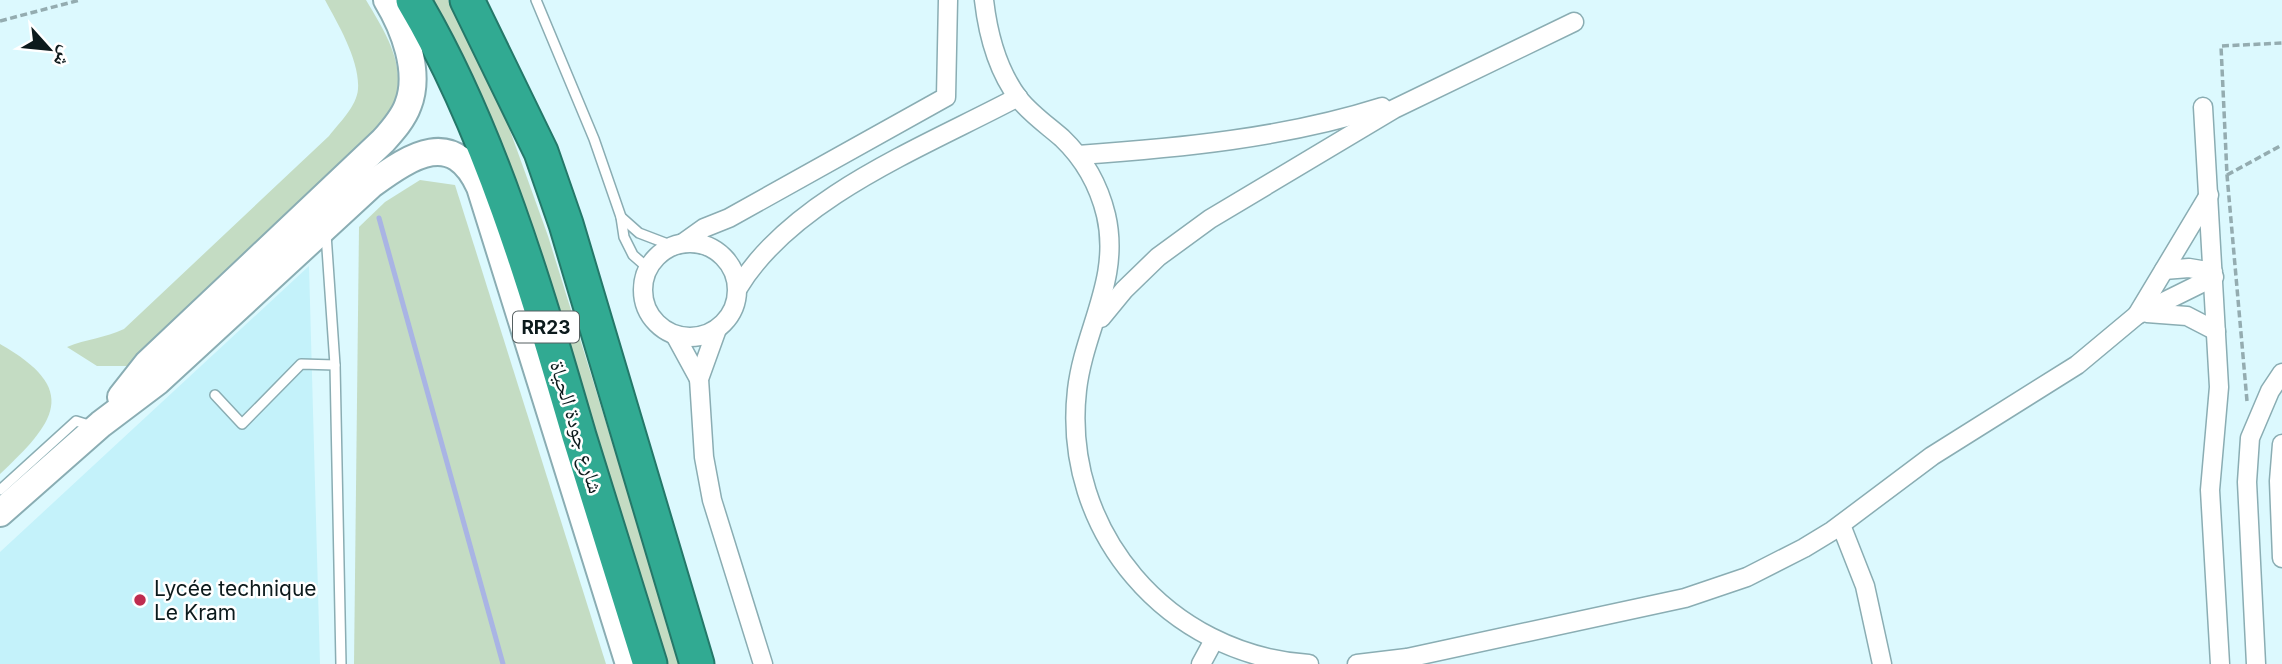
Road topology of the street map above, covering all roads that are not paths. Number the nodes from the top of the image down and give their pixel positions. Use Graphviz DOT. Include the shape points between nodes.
graph roads {
  1 [pos="387,0"];
  2 [pos="413,0"];
  3 [pos="467,0"];
  4 [pos="536,0"];
  5 [pos="948,0"];
  6 [pos="984,0"];
  7 [pos="1574,22"];
  8 [pos="1421,94"];
  9 [pos="1018,97"];
  10 [pos="2203,107"];
  11 [pos="1317,125"];
  12 [pos="1325,149"];
  13 [pos="1078,155"];
  14 [pos="2209,195"];
  15 [pos="621,217"];
  16 [pos="729,218"];
  17 [pos="318,219"];
  18 [pos="678,245"];
  19 [pos="766,251"];
  20 [pos="724,257"];
  21 [pos="649,268"];
  22 [pos="2165,270"];
  23 [pos="2213,274"];
  24 [pos="738,289"];
  25 [pos="2137,315"];
  26 [pos="1095,326"];
  27 [pos="717,329"];
  28 [pos="2216,331"];
  29 [pos="675,335"];
  30 [pos="335,365"];
  31 [pos="2282,373"];
  32 [pos="699,379"];
  33 [pos="215,395"];
  34 [pos="99,425"];
  35 [pos="2282,444"];
  36 [pos="0,490"];
  37 [pos="0,513"];
  38 [pos="1841,525"];
  39 [pos="2282,558"];
  40 [pos="1214,640"];
  41 [pos="2217,659"];
  42 [pos="341,664"];
  43 [pos="629,664"];
  44 [pos="650,664"];
  45 [pos="697,664"];
  46 [pos="763,664"];
  47 [pos="1201,664"];
  48 [pos="1309,664"];
  49 [pos="1357,664"];
  50 [pos="1882,664"];
  51 [pos="2256,664"];
  1 -- 17 [label="street" via="402,25 410,55 409,104"];
  2 -- 44 [label="highway, شارع جودة الحياة / RR23" via="463,99 507,210"];
  3 -- 45 [label="highway, RR23" via="541,152 566,224"];
  4 -- 15 [label="lane"];
  5 -- 16 [label="street" via="946,97"];
  6 -- 9 [label="street" via="996,54"];
  7 -- 8 [label="street"];
  8 -- 11 [label="street"];
  8 -- 12 [label="street"];
  9 -- 13 [label="street"];
  9 -- 19 [label="street" via="826,199"];
  10 -- 14 [label="street"];
  11 -- 12 [label="street"];
  11 -- 13 [label="street" via="1209,144"];
  12 -- 26 [label="street" via="1184,237 1124,290"];
  13 -- 26 [label="street" via="1101,196 1110,239 1106,288"];
  14 -- 22 [label="street"];
  14 -- 23 [label="street"];
  15 -- 18 [label="lane" via="648,237"];
  15 -- 21 [label="lane" via="628,247"];
  16 -- 18 [label="street"];
  16 -- 20 [label="street"];
  17 -- 30 [label="lane"];
  17 -- 34 [label="street" via="158,381"];
  17 -- 43 [label="street" via="405,161 447,152 463,159 471,169 596,549"];
  18 -- 20 [label="street" via="703,244"];
  18 -- 21 [label="street"];
  19 -- 20 [label="street"];
  19 -- 24 [label="street"];
  20 -- 24 [label="street"];
  21 -- 29 [label="street" via="644,282 646,306 660,326"];
  22 -- 23 [label="street" via="2189,268"];
  22 -- 25 [label="street"];
  23 -- 25 [label="street"];
  23 -- 28 [label="street"];
  24 -- 27 [label="street" via="735,304"];
  25 -- 28 [label="street" via="2187,316"];
  25 -- 38 [label="street" via="2077,365 1932,456"];
  26 -- 40 [label="street" via="1075,412 1078,462 1093,512 1133,578 1167,611"];
  27 -- 29 [label="street" via="692,337"];
  27 -- 32 [label="street"];
  28 -- 41 [label="street" via="2220,405 2210,490"];
  29 -- 32 [label="street"];
  30 -- 33 [label="lane" via="301,364 242,424"];
  30 -- 42 [label="lane"];
  31 -- 51 [label="street" via="2250,438 2247,482"];
  32 -- 46 [label="street" via="712,500"];
  34 -- 36 [label="lane" via="76,421"];
  34 -- 37 [label="street"];
  35 -- 39 [label="street"];
  38 -- 49 [label="street" via="1778,563 1705,592 1451,649"];
  38 -- 50 [label="street" via="1865,586"];
  40 -- 47 [label="street"];
  40 -- 48 [label="street" via="1266,658"];
}
